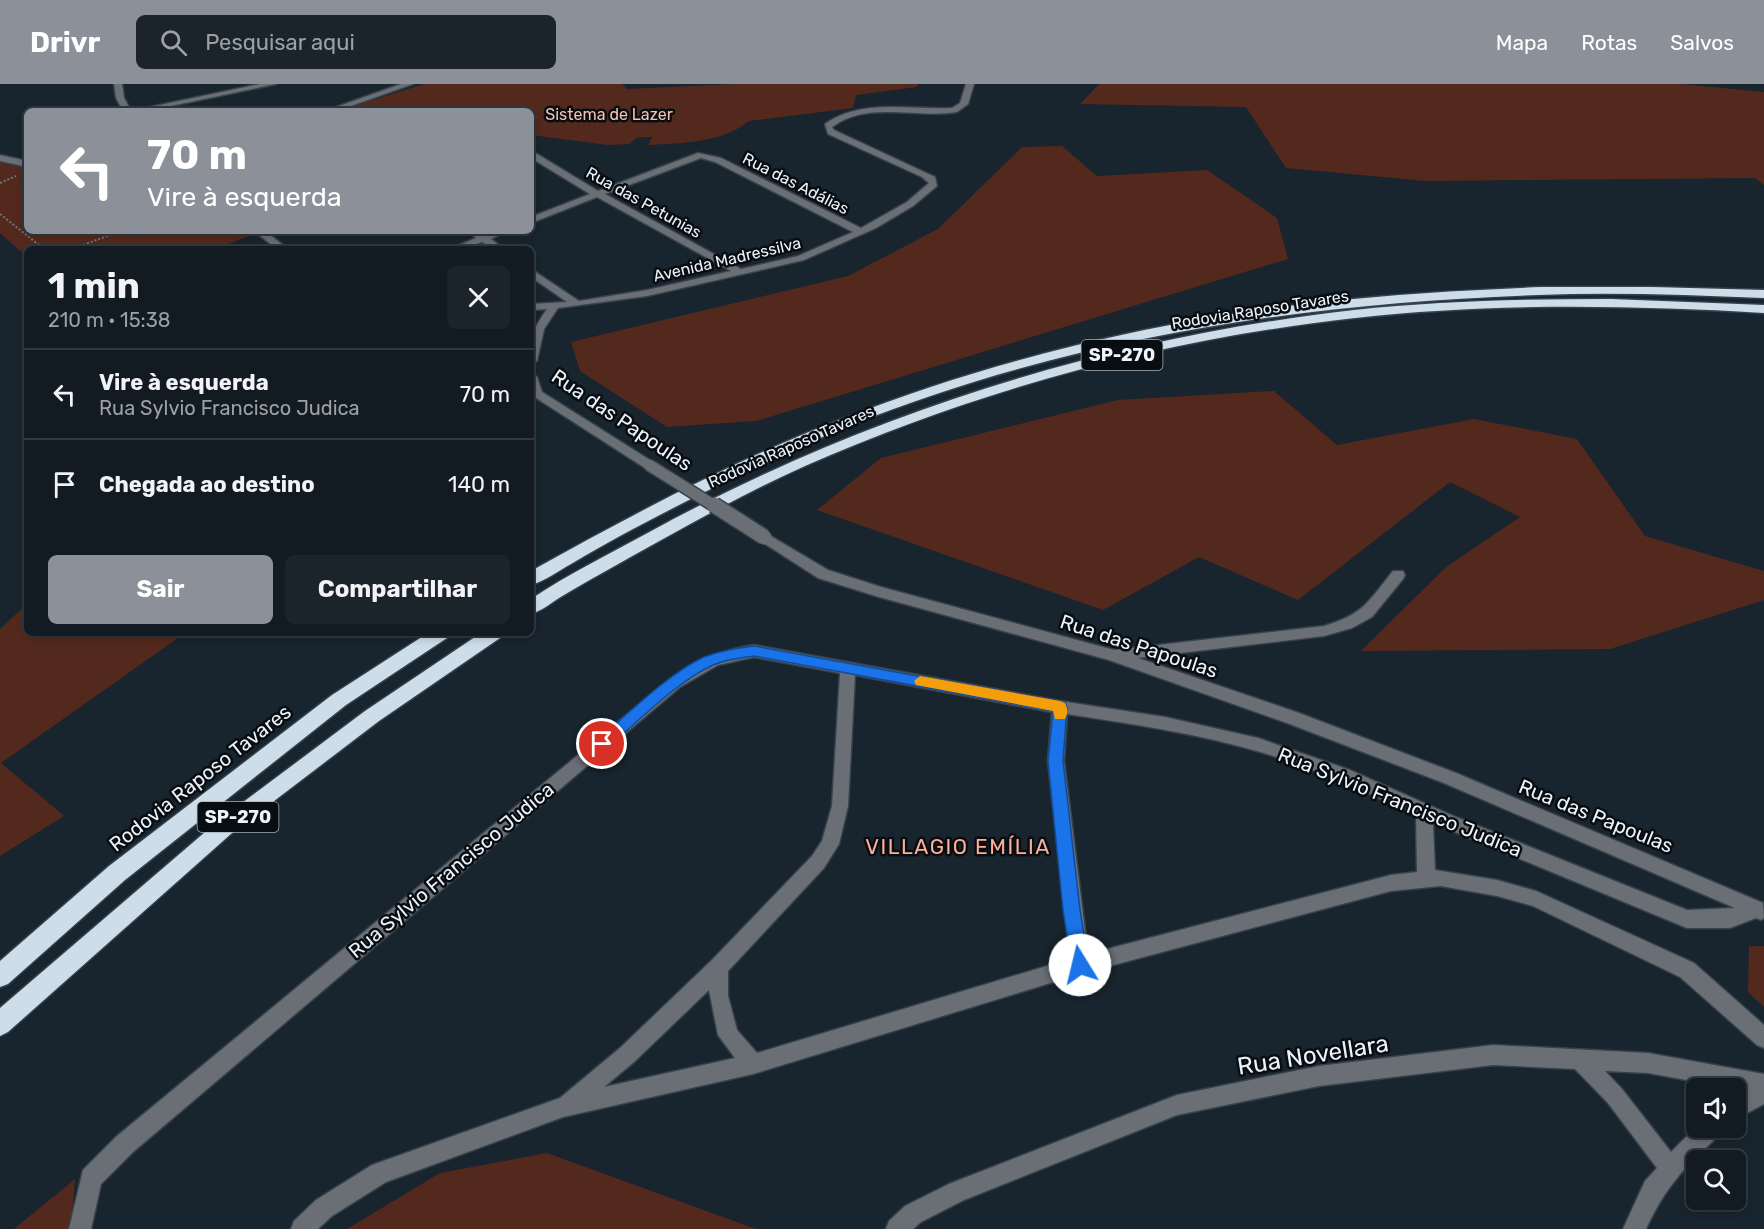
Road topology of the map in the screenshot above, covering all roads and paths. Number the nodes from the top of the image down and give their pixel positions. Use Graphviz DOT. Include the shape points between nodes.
graph roads {
  1 [pos="118,84"];
  2 [pos="272,84"];
  3 [pos="406,84"];
  4 [pos="970,84"];
  5 [pos="245,86"];
  6 [pos="126,108"];
  7 [pos="148,108"];
  8 [pos="338,108"];
  9 [pos="534,156"];
  10 [pos="0,158"];
  11 [pos="24,163"];
  12 [pos="597,194"];
  13 [pos="0,214"];
  14 [pos="534,219"];
  15 [pos="861,232"];
  16 [pos="24,233"];
  17 [pos="25,234"];
  18 [pos="113,234"];
  19 [pos="263,234"];
  20 [pos="478,234"];
  21 [pos="494,234"];
  22 [pos="484,238"];
  23 [pos="40,246"];
  24 [pos="80,246"];
  25 [pos="279,246"];
  26 [pos="463,246"];
  27 [pos="495,246"];
  28 [pos="740,272"];
  29 [pos="534,274"];
  30 [pos="1764,294"];
  31 [pos="577,304"];
  32 [pos="534,307"];
  33 [pos="554,307"];
  34 [pos="1764,309"];
  35 [pos="534,349"];
  36 [pos="534,386"];
  37 [pos="1398,575"];
  38 [pos="534,577"];
  39 [pos="534,606"];
  40 [pos="436,636"];
  41 [pos="490,636"];
  42 [pos="1111,655"];
  43 [pos="848,668"];
  44 [pos="1060,707"];
  45 [pos="1424,811"];
  46 [pos="1426,879"];
  47 [pos="1760,911"];
  48 [pos="1080,965"];
  49 [pos="719,967"];
  50 [pos="0,976"];
  51 [pos="0,1024"];
  52 [pos="1764,1038"];
  53 [pos="1579,1059"];
  54 [pos="753,1064"];
  55 [pos="1764,1084"];
  56 [pos="1764,1092"];
  57 [pos="1746,1103"];
  58 [pos="563,1107"];
  59 [pos="1701,1138"];
  60 [pos="1671,1169"];
  61 [pos="80,1229"];
  62 [pos="302,1229"];
  63 [pos="897,1229"];
  64 [pos="1634,1229"];
  1 -- 6 [label="street"];
  2 -- 5 [label="street"];
  3 -- 8 [label="street"];
  4 -- 15 [label="street, Avenida Madressilva" via="968,98 959,108 850,114 828,126 831,132 932,179 934,184 928,192"];
  5 -- 7 [label="street"];
  9 -- 12 [label="street, Rua das Petunias"];
  10 -- 11 [label="street"];
  12 -- 14 [label="street"];
  12 -- 15 [label="street, Rua das Adálias" via="695,156 718,159"];
  12 -- 28 [label="street, Rua das Petunias"];
  13 -- 16 [label="path"];
  15 -- 28 [label="street, Avenida Madressilva" via="801,258"];
  17 -- 23 [label="path"];
  18 -- 24 [label="path"];
  19 -- 25 [label="street"];
  20 -- 22 [label="street"];
  21 -- 22 [label="street"];
  22 -- 26 [label="street"];
  22 -- 27 [label="street"];
  28 -- 31 [label="street, Avenida Madressilva" via="665,290"];
  29 -- 31 [label="street"];
  30 -- 38 [label="highway, Rodovia Raposo Tavares / SP-270" via="1590,289 1418,296 1260,313 1099,343 891,405 759,460 624,526"];
  31 -- 33 [label="street, Avenida Madressilva"];
  32 -- 33 [label="street, Avenida Madressilva"];
  33 -- 35 [label="street, Rua das Papoulas" via="539,329"];
  34 -- 39 [label="highway, Rodovia Raposo Tavares / SP-270" via="1618,303 1440,307 1274,325 1096,361 976,394 876,430 767,477 663,530"];
  36 -- 42 [label="street, Rua das Papoulas, bridge" via="537,394 823,574"];
  37 -- 42 [label="street" via="1367,613 1352,623 1324,631"];
  40 -- 50 [label="highway, Rodovia Raposo Tavares / SP-270" via="339,700 135,858"];
  41 -- 51 [label="highway, SP-270" via="372,716 225,827"];
  42 -- 47 [label="street, Rua das Papoulas" via="1450,778"];
  43 -- 44 [label="street, Rua Sylvio Francisco Judica"];
  43 -- 49 [label="street" via="840,806 830,844 818,862"];
  43 -- 61 [label="street, Rua Sylvio Francisco Judica" via="754,651 708,662 675,683 125,1144 91,1178"];
  44 -- 45 [label="street, Rua Sylvio Francisco Judica" via="1165,723 1258,745 1344,775"];
  44 -- 48 [label="street" via="1056,761"];
  45 -- 46 [label="street"];
  45 -- 47 [label="street, Rua Sylvio Francisco Judica" via="1687,919 1730,919"];
  46 -- 48 [label="street" via="1391,883"];
  46 -- 52 [label="street" via="1497,888 1536,899 1625,939 1687,970"];
  48 -- 54 [label="street"];
  49 -- 54 [label="street" via="718,996 728,1035"];
  49 -- 58 [label="street" via="627,1055"];
  53 -- 55 [label="street, Rua Novellara" via="1648,1063"];
  53 -- 60 [label="street" via="1614,1096"];
  53 -- 63 [label="street, Rua Novellara" via="1493,1055 1319,1076 1177,1105 957,1192 913,1214"];
  54 -- 58 [label="street"];
  56 -- 57 [label="street"];
  58 -- 62 [label="street" via="380,1173 324,1208"];
  59 -- 60 [label="street"];
  60 -- 64 [label="street" via="1653,1189"];
}
